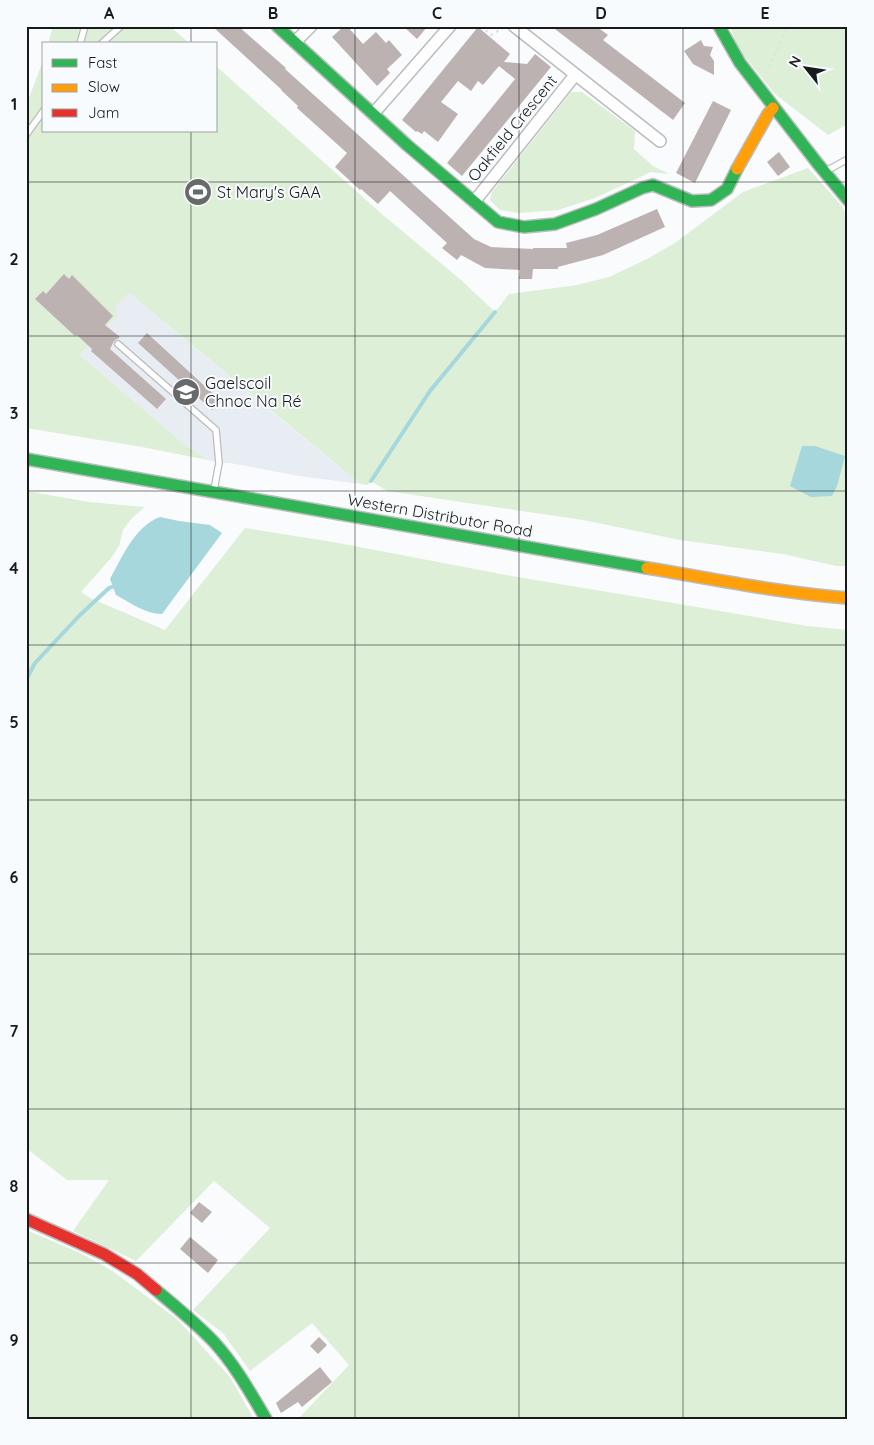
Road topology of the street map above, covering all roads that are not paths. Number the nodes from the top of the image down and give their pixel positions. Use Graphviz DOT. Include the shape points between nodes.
graph roads {
  1 [pos="85,26"];
  2 [pos="121,26"];
  3 [pos="277,26"];
  4 [pos="310,26"];
  5 [pos="450,26"];
  6 [pos="514,26"];
  7 [pos="719,26"];
  8 [pos="81,42"];
  9 [pos="103,42"];
  10 [pos="295,42"];
  11 [pos="575,75"];
  12 [pos="773,108"];
  13 [pos="42,113"];
  14 [pos="373,114"];
  15 [pos="26,135"];
  16 [pos="660,141"];
  17 [pos="848,159"];
  18 [pos="824,172"];
  19 [pos="848,200"];
  20 [pos="474,202"];
  21 [pos="118,344"];
  22 [pos="26,459"];
  23 [pos="214,492"];
  24 [pos="848,598"];
  25 [pos="26,1219"];
  26 [pos="266,1419"];
  1 -- 8 [label="lane"];
  2 -- 9 [label="lane"];
  3 -- 10 [label="street, Oakfield Crescent"];
  4 -- 10 [label="street"];
  5 -- 14 [label="street"];
  6 -- 11 [label="street, Oakfield Crescent"];
  7 -- 12 [label="street" via="740,63"];
  10 -- 14 [label="street, Oakfield Crescent"];
  11 -- 16 [label="street, Oakfield Crescent"];
  11 -- 20 [label="street, Oakfield Crescent"];
  12 -- 18 [label="street"];
  12 -- 20 [label="street, Oakfield Crescent" via="726,189 710,200 692,201 654,185 555,224 524,227 498,222"];
  13 -- 15 [label="lane"];
  14 -- 20 [label="street, Oakfield Crescent"];
  17 -- 18 [label="lane"];
  18 -- 19 [label="street"];
  21 -- 23 [label="lane" via="216,430 219,463"];
  22 -- 23 [label="street, Western Distributor Road"];
  23 -- 24 [label="street, Western Distributor Road" via="763,588"];
  25 -- 26 [label="street" via="104,1254 138,1274 213,1341 237,1371"];
}
